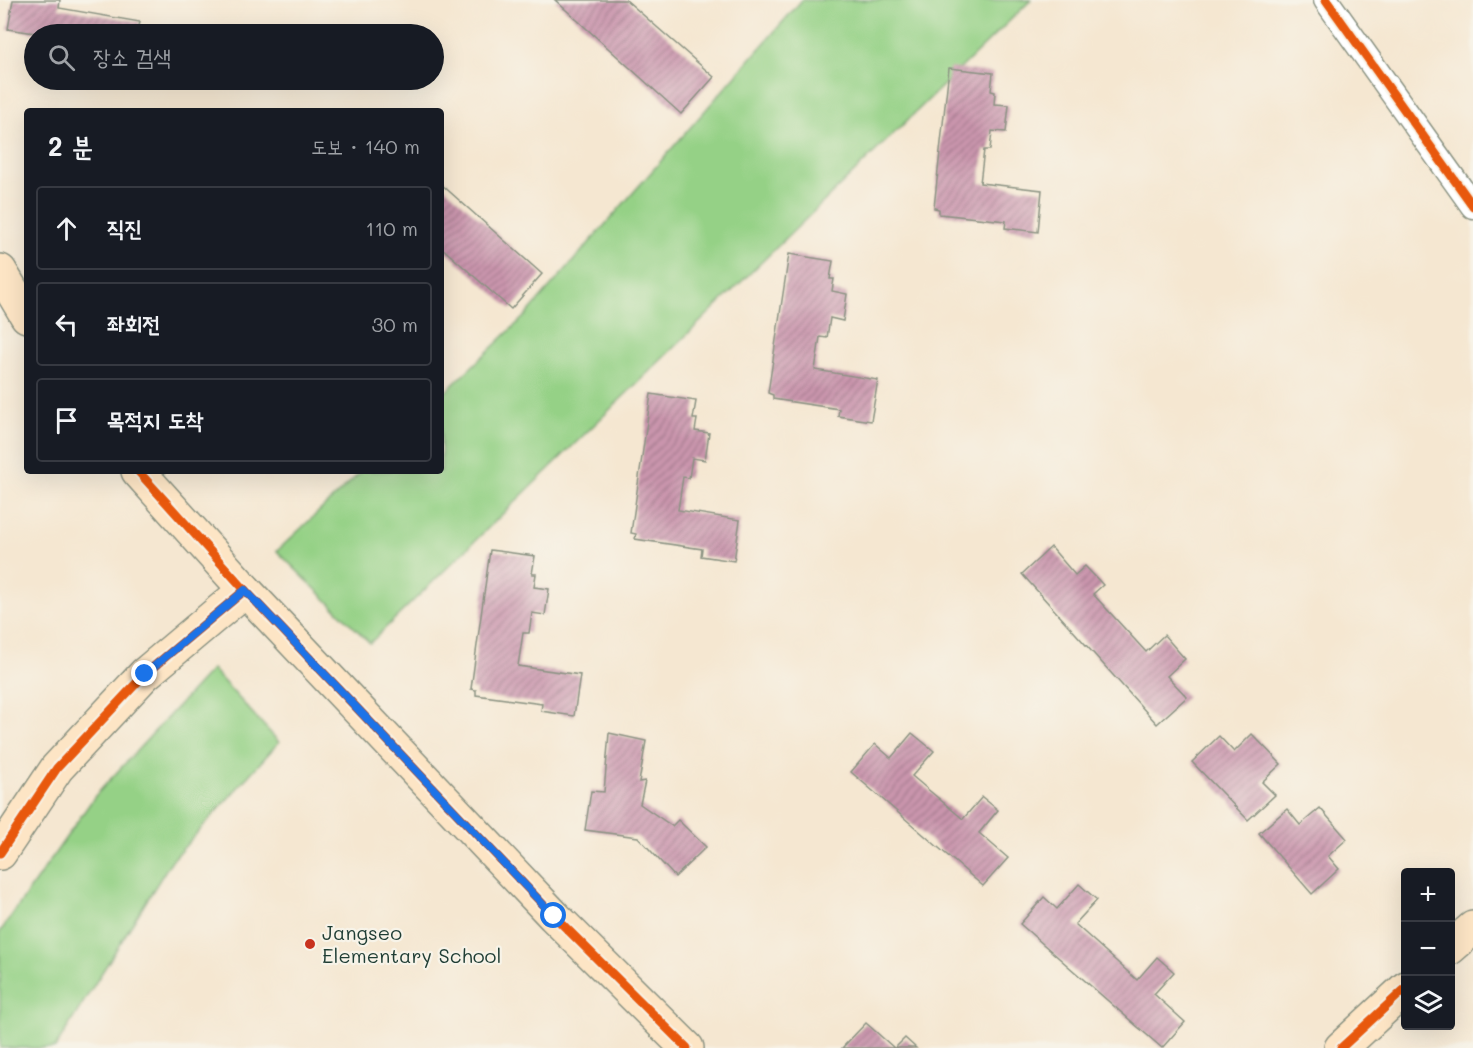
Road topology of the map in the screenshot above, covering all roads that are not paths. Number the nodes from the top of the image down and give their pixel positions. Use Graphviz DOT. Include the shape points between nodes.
graph roads {
  1 [pos="1326,0"];
  2 [pos="1473,206"];
  3 [pos="0,271"];
  4 [pos="24,311"];
  5 [pos="141,474"];
  6 [pos="245,590"];
  7 [pos="0,853"];
  8 [pos="1473,928"];
  9 [pos="1455,944"];
  10 [pos="1401,993"];
  11 [pos="687,1048"];
  12 [pos="1341,1048"];
  1 -- 2 [label="street"];
  3 -- 4 [label="street"];
  5 -- 6 [label="street"];
  6 -- 7 [label="street" via="145,674 57,768"];
  6 -- 11 [label="street" via="554,916"];
  8 -- 9 [label="street"];
  10 -- 12 [label="street"];
}
